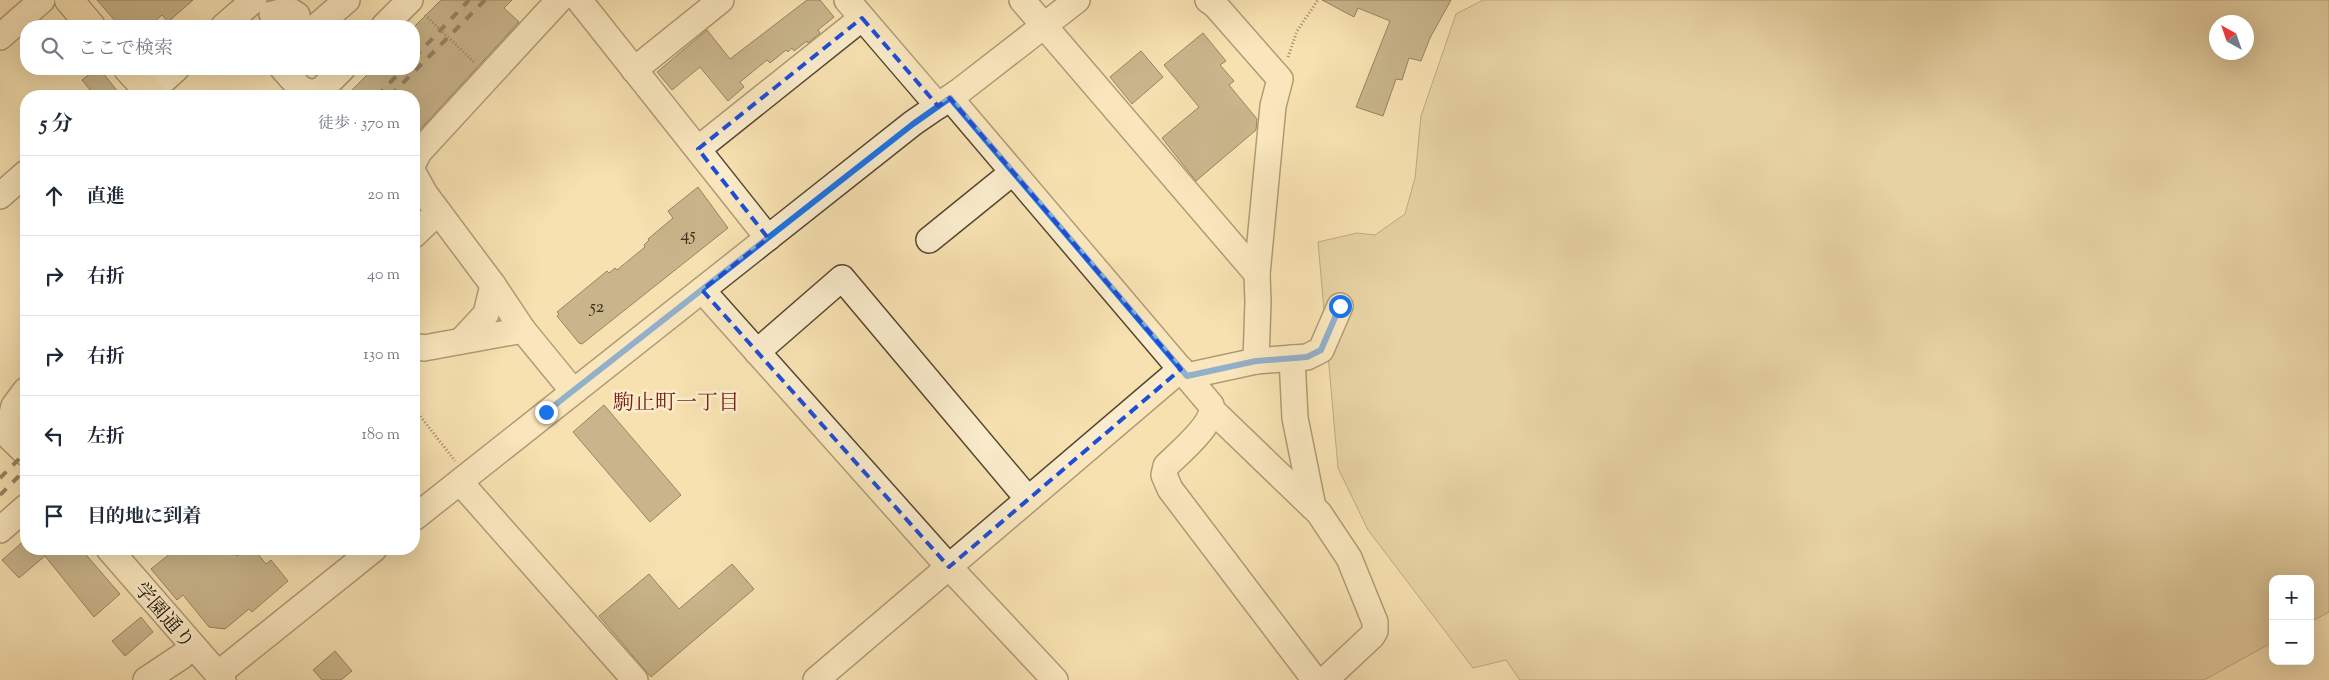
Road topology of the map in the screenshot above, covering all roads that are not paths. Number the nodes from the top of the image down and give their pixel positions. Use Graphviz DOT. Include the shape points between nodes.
graph roads {
  1 [pos="42,0"];
  2 [pos="69,0"];
  3 [pos="347,0"];
  4 [pos="559,0"];
  5 [pos="579,0"];
  6 [pos="721,0"];
  7 [pos="1022,0"];
  8 [pos="1077,0"];
  9 [pos="1208,0"];
  10 [pos="263,7"];
  11 [pos="854,9"];
  12 [pos="86,20"];
  13 [pos="236,20"];
  14 [pos="305,20"];
  15 [pos="309,20"];
  16 [pos="1044,26"];
  17 [pos="0,37"];
  18 [pos="634,70"];
  19 [pos="133,75"];
  20 [pos="170,75"];
  21 [pos="288,75"];
  22 [pos="336,75"];
  23 [pos="144,90"];
  24 [pos="153,90"];
  25 [pos="304,90"];
  26 [pos="320,90"];
  27 [pos="944,102"];
  28 [pos="698,149"];
  29 [pos="420,151"];
  30 [pos="1013,172"];
  31 [pos="20,178"];
  32 [pos="420,184"];
  33 [pos="0,196"];
  34 [pos="438,212"];
  35 [pos="420,229"];
  36 [pos="768,238"];
  37 [pos="929,240"];
  38 [pos="1257,274"];
  39 [pos="493,285"];
  40 [pos="702,290"];
  41 [pos="1340,306"];
  42 [pos="523,330"];
  43 [pos="460,341"];
  44 [pos="420,347"];
  45 [pos="756,352"];
  46 [pos="1292,358"];
  47 [pos="1256,361"];
  48 [pos="1184,373"];
  49 [pos="573,391"];
  50 [pos="20,398"];
  51 [pos="1212,410"];
  52 [pos="8,431"];
  53 [pos="20,446"];
  54 [pos="458,471"];
  55 [pos="1028,499"];
  56 [pos="1313,507"];
  57 [pos="20,512"];
  58 [pos="420,512"];
  59 [pos="0,530"];
  60 [pos="114,555"];
  61 [pos="367,555"];
  62 [pos="949,567"];
  63 [pos="192,646"];
  64 [pos="221,677"];
  65 [pos="825,677"];
  66 [pos="146,680"];
  67 [pos="635,680"];
  68 [pos="1055,680"];
  69 [pos="1315,680"];
  70 [pos="1325,680"];
  1 -- 17 [label="street"];
  2 -- 12 [label="main road"];
  3 -- 15 [label="street"];
  4 -- 29 [label="street"];
  5 -- 18 [label="street"];
  6 -- 18 [label="street"];
  7 -- 16 [label="street"];
  8 -- 16 [label="street"];
  9 -- 38 [label="street" via="1280,79 1273,106"];
  10 -- 13 [label="street"];
  10 -- 14 [label="street" via="289,10"];
  11 -- 27 [label="street"];
  11 -- 28 [label="street"];
  16 -- 27 [label="street"];
  16 -- 38 [label="street"];
  18 -- 28 [label="street"];
  19 -- 23 [label="main road"];
  20 -- 24 [label="street"];
  21 -- 25 [label="street"];
  22 -- 26 [label="street"];
  27 -- 30 [label="street"];
  27 -- 36 [label="street"];
  28 -- 36 [label="street"];
  30 -- 37 [label="street"];
  30 -- 48 [label="street"];
  31 -- 33 [label="street"];
  32 -- 34 [label="street"];
  34 -- 35 [label="street"];
  34 -- 39 [label="street"];
  36 -- 40 [label="street"];
  38 -- 47 [label="street"];
  39 -- 42 [label="street"];
  39 -- 43 [label="street" via="486,314"];
  40 -- 45 [label="street"];
  40 -- 49 [label="street"];
  41 -- 46 [label="street" via="1321,350 1307,357"];
  42 -- 43 [label="street"];
  42 -- 49 [label="street"];
  43 -- 44 [label="street"];
  45 -- 55 [label="street" via="842,278"];
  45 -- 62 [label="street"];
  46 -- 47 [label="street"];
  46 -- 56 [label="street" via="1295,418"];
  47 -- 48 [label="street"];
  48 -- 51 [label="street"];
  48 -- 55 [label="street"];
  49 -- 54 [label="street"];
  50 -- 52 [label="street" via="14,406"];
  51 -- 56 [label="street"];
  51 -- 69 [label="street" via="1205,426 1166,466 1164,475 1170,489"];
  52 -- 53 [label="street"];
  54 -- 58 [label="street"];
  54 -- 67 [label="street"];
  55 -- 62 [label="street"];
  56 -- 70 [label="street" via="1349,558 1375,622 1372,636"];
  57 -- 59 [label="street"];
  60 -- 63 [label="street, 学園通り"];
  61 -- 64 [label="street"];
  62 -- 65 [label="street"];
  62 -- 68 [label="street"];
  63 -- 64 [label="street, 学園通り"];
  63 -- 66 [label="street"];
}
